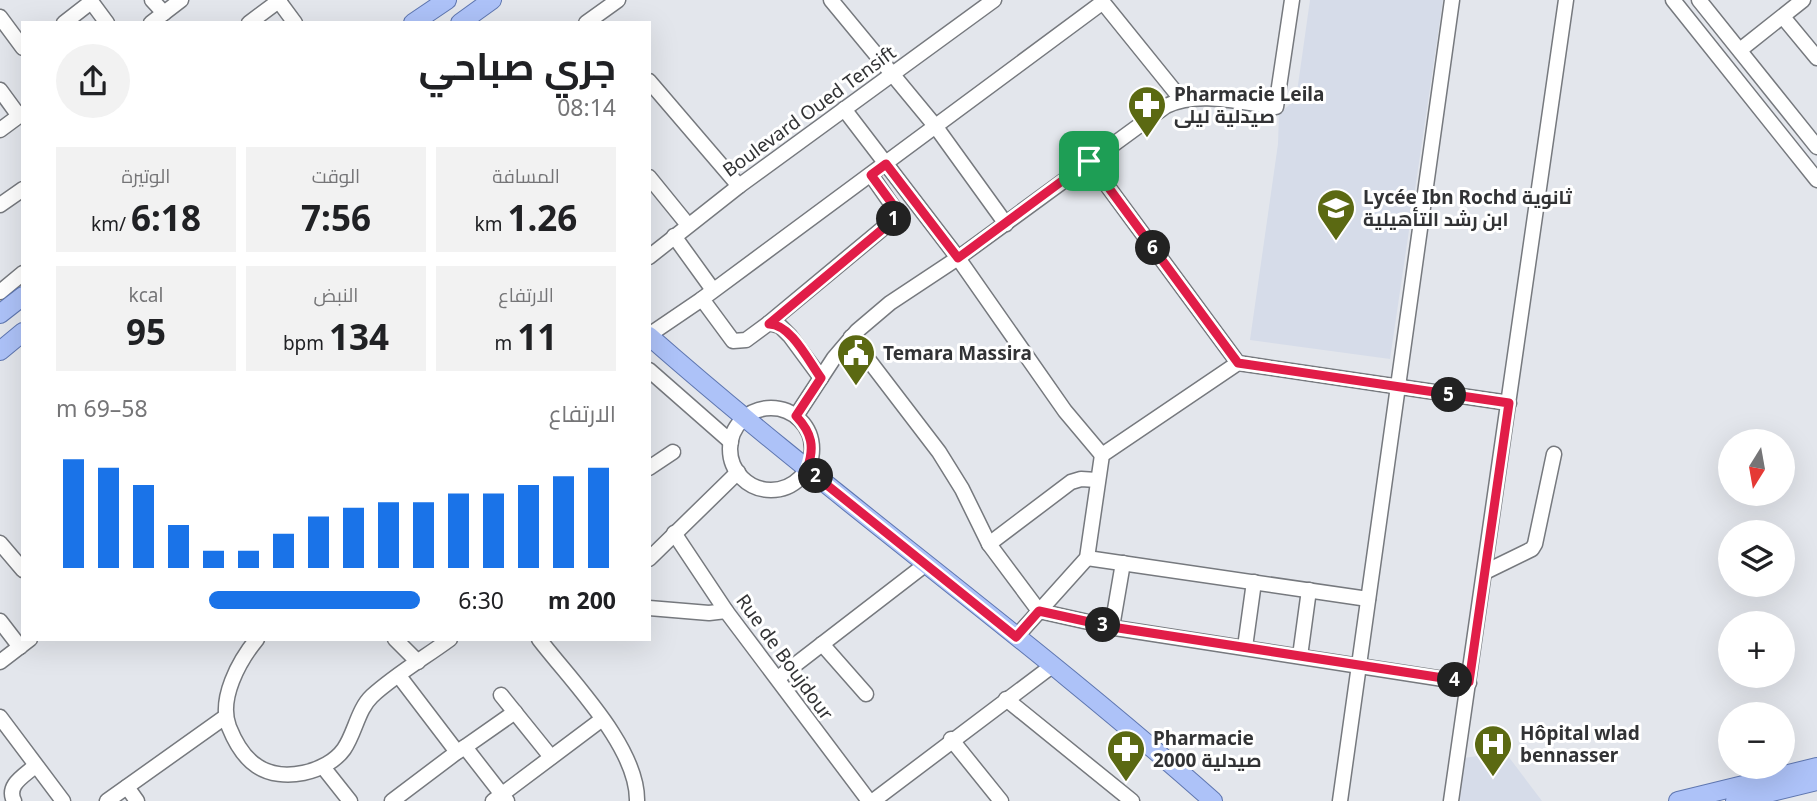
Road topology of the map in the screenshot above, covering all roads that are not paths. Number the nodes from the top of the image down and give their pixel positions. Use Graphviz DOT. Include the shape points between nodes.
graph roads {
  1 [pos="152,0"];
  2 [pos="181,0"];
  3 [pos="279,0"];
  4 [pos="447,0"];
  5 [pos="492,0"];
  6 [pos="618,0"];
  7 [pos="831,0"];
  8 [pos="994,0"];
  9 [pos="1292,0"];
  10 [pos="1452,0"];
  11 [pos="1566,0"];
  12 [pos="1673,0"];
  13 [pos="1699,0"];
  14 [pos="90,1"];
  15 [pos="1102,1"];
  16 [pos="1796,2"];
  17 [pos="164,13"];
  18 [pos="0,17"];
  19 [pos="1783,17"];
  20 [pos="66,21"];
  21 [pos="105,21"];
  22 [pos="154,21"];
  23 [pos="252,21"];
  24 [pos="294,21"];
  25 [pos="416,21"];
  26 [pos="463,21"];
  27 [pos="589,21"];
  28 [pos="21,45"];
  29 [pos="1740,50"];
  30 [pos="1817,58"];
  31 [pos="892,75"];
  32 [pos="651,83"];
  33 [pos="0,90"];
  34 [pos="1181,99"];
  35 [pos="844,109"];
  36 [pos="21,115"];
  37 [pos="936,127"];
  38 [pos="0,130"];
  39 [pos="1815,139"];
  40 [pos="1089,161"];
  41 [pos="886,164"];
  42 [pos="871,175"];
  43 [pos="651,179"];
  44 [pos="1817,180"];
  45 [pos="739,186"];
  46 [pos="21,189"];
  47 [pos="0,205"];
  48 [pos="1006,224"];
  49 [pos="688,225"];
  50 [pos="674,236"];
  51 [pos="651,255"];
  52 [pos="958,258"];
  53 [pos="21,275"];
  54 [pos="0,292"];
  55 [pos="707,294"];
  56 [pos="21,298"];
  57 [pos="0,314"];
  58 [pos="769,324"];
  59 [pos="651,334"];
  60 [pos="21,337"];
  61 [pos="651,337"];
  62 [pos="851,337"];
  63 [pos="0,351"];
  64 [pos="1238,363"];
  65 [pos="651,372"];
  66 [pos="821,378"];
  67 [pos="1398,388"];
  68 [pos="1509,403"];
  69 [pos="796,416"];
  70 [pos="743,419"];
  71 [pos="731,442"];
  72 [pos="673,452"];
  73 [pos="1554,454"];
  74 [pos="1102,455"];
  75 [pos="651,467"];
  76 [pos="807,469"];
  77 [pos="738,472"];
  78 [pos="1097,480"];
  79 [pos="674,533"];
  80 [pos="0,543"];
  81 [pos="989,544"];
  82 [pos="651,557"];
  83 [pos="1087,558"];
  84 [pos="1123,563"];
  85 [pos="926,564"];
  86 [pos="21,568"];
  87 [pos="1485,572"];
  88 [pos="1254,582"];
  89 [pos="1308,590"];
  90 [pos="1368,599"];
  91 [pos="651,608"];
  92 [pos="726,611"];
  93 [pos="1039,611"];
  94 [pos="0,621"];
  95 [pos="1112,627"];
  96 [pos="1016,637"];
  97 [pos="21,639"];
  98 [pos="256,641"];
  99 [pos="397,641"];
  100 [pos="447,641"];
  101 [pos="541,641"];
  102 [pos="25,643"];
  103 [pos="822,644"];
  104 [pos="1245,647"];
  105 [pos="1300,656"];
  106 [pos="0,662"];
  107 [pos="418,662"];
  108 [pos="1359,665"];
  109 [pos="1052,666"];
  110 [pos="400,676"];
  111 [pos="778,678"];
  112 [pos="1469,682"];
  113 [pos="866,694"];
  114 [pos="501,695"];
  115 [pos="1006,699"];
  116 [pos="514,712"];
  117 [pos="0,717"];
  118 [pos="225,717"];
  119 [pos="601,720"];
  120 [pos="5,734"];
  121 [pos="951,739"];
  122 [pos="461,749"];
  123 [pos="551,757"];
  124 [pos="35,766"];
  125 [pos="323,766"];
  126 [pos="1817,767"];
  127 [pos="1817,781"];
  128 [pos="127,787"];
  129 [pos="500,799"];
  130 [pos="15,801"];
  131 [pos="63,801"];
  132 [pos="107,801"];
  133 [pos="137,801"];
  134 [pos="350,801"];
  135 [pos="392,801"];
  136 [pos="637,801"];
  137 [pos="871,801"];
  138 [pos="1000,801"];
  139 [pos="1132,801"];
  140 [pos="1213,801"];
  141 [pos="1340,801"];
  142 [pos="1451,801"];
  143 [pos="1678,801"];
  144 [pos="1735,801"];
  1 -- 17 [label="street"];
  2 -- 17 [label="street"];
  3 -- 23 [label="street"];
  3 -- 24 [label="street"];
  4 -- 25 [label="main road"];
  5 -- 26 [label="main road"];
  6 -- 27 [label="street"];
  7 -- 31 [label="street"];
  8 -- 31 [label="street, Boulevard Oued Tensift"];
  9 -- 34 [label="street" via="1276,107"];
  10 -- 67 [label="street"];
  11 -- 68 [label="street"];
  12 -- 44 [label="street"];
  13 -- 29 [label="street"];
  14 -- 20 [label="street"];
  14 -- 21 [label="street"];
  15 -- 34 [label="street"];
  15 -- 37 [label="street"];
  16 -- 19 [label="street"];
  17 -- 22 [label="street"];
  18 -- 28 [label="street"];
  19 -- 29 [label="street"];
  19 -- 30 [label="street"];
  29 -- 39 [label="street"];
  31 -- 35 [label="street, Boulevard Oued Tensift"];
  31 -- 37 [label="street"];
  32 -- 45 [label="street"];
  33 -- 36 [label="street"];
  34 -- 40 [label="street"];
  35 -- 41 [label="street"];
  35 -- 45 [label="street, Boulevard Oued Tensift"];
  36 -- 38 [label="street"];
  37 -- 41 [label="street"];
  37 -- 48 [label="street"];
  40 -- 48 [label="street"];
  40 -- 64 [label="street"];
  41 -- 42 [label="street"];
  41 -- 52 [label="street"];
  42 -- 55 [label="street"];
  42 -- 58 [label="street" via="899,213 897,217"];
  43 -- 49 [label="street"];
  45 -- 49 [label="street, Boulevard Oued Tensift"];
  46 -- 47 [label="street"];
  48 -- 52 [label="street"];
  49 -- 50 [label="street, Boulevard Oued Tensift"];
  50 -- 51 [label="street, Boulevard Oued Tensift"];
  50 -- 55 [label="street"];
  52 -- 62 [label="street" via="890,303"];
  52 -- 74 [label="street" via="1065,411"];
  53 -- 54 [label="street"];
  55 -- 58 [label="street" via="733,341 746,340"];
  55 -- 59 [label="street"];
  56 -- 57 [label="main road"];
  58 -- 66 [label="street" via="780,326 790,336"];
  60 -- 63 [label="main road"];
  61 -- 70 [label="main road"];
  62 -- 66 [label="street"];
  62 -- 81 [label="street" via="939,452"];
  64 -- 67 [label="street"];
  64 -- 74 [label="street"];
  65 -- 71 [label="street"];
  66 -- 69 [label="street"];
  67 -- 68 [label="street"];
  67 -- 90 [label="street"];
  68 -- 87 [label="street"];
  69 -- 70 [label="street" via="770,408"];
  69 -- 76 [label="street" via="812,440"];
  70 -- 71 [label="street"];
  70 -- 76 [label="main road"];
  71 -- 77 [label="street" via="730,454"];
  72 -- 75 [label="street"];
  73 -- 87 [label="street" via="1535,544"];
  74 -- 78 [label="street"];
  76 -- 77 [label="street" via="790,486 777,490 751,485"];
  76 -- 85 [label="main road"];
  77 -- 79 [label="street"];
  78 -- 81 [label="street" via="1071,482"];
  78 -- 83 [label="street"];
  79 -- 82 [label="street"];
  79 -- 92 [label="street, Rue de Boujdour"];
  80 -- 86 [label="street"];
  81 -- 93 [label="street"];
  83 -- 84 [label="street"];
  83 -- 93 [label="street"];
  84 -- 88 [label="street"];
  84 -- 95 [label="street"];
  85 -- 96 [label="main road"];
  85 -- 103 [label="street"];
  87 -- 112 [label="street"];
  88 -- 89 [label="street"];
  88 -- 104 [label="street"];
  89 -- 90 [label="street"];
  89 -- 105 [label="street"];
  90 -- 108 [label="street"];
  91 -- 92 [label="street"];
  92 -- 111 [label="street, Rue de Boujdour"];
  93 -- 95 [label="street"];
  93 -- 96 [label="street"];
  94 -- 97 [label="street"];
  95 -- 104 [label="street"];
  96 -- 109 [label="main road"];
  98 -- 118 [label="street" via="240,663"];
  99 -- 107 [label="street"];
  100 -- 107 [label="street"];
  101 -- 119 [label="street"];
  102 -- 106 [label="street"];
  103 -- 111 [label="street"];
  103 -- 113 [label="street"];
  104 -- 105 [label="street"];
  105 -- 108 [label="street"];
  107 -- 110 [label="street"];
  108 -- 112 [label="street"];
  108 -- 141 [label="street"];
  109 -- 115 [label="street"];
  109 -- 140 [label="main road"];
  110 -- 122 [label="street"];
  110 -- 125 [label="street" via="367,702 344,750"];
  111 -- 137 [label="street, Rue de Boujdour"];
  112 -- 142 [label="street"];
  114 -- 116 [label="street"];
  115 -- 121 [label="street"];
  115 -- 139 [label="street"];
  116 -- 122 [label="street"];
  116 -- 123 [label="street"];
  117 -- 120 [label="street"];
  118 -- 125 [label="street" via="235,741 259,768 296,774"];
  118 -- 128 [label="street"];
  119 -- 123 [label="street"];
  119 -- 136 [label="street" via="632,769"];
  120 -- 124 [label="street"];
  121 -- 137 [label="street"];
  121 -- 138 [label="street"];
  122 -- 129 [label="street"];
  122 -- 135 [label="street"];
  123 -- 129 [label="street"];
  124 -- 130 [label="street" via="13,785"];
  124 -- 131 [label="street"];
  125 -- 134 [label="street"];
  126 -- 143 [label="main road"];
  127 -- 144 [label="main road"];
  128 -- 132 [label="street"];
  128 -- 133 [label="street"];
}
